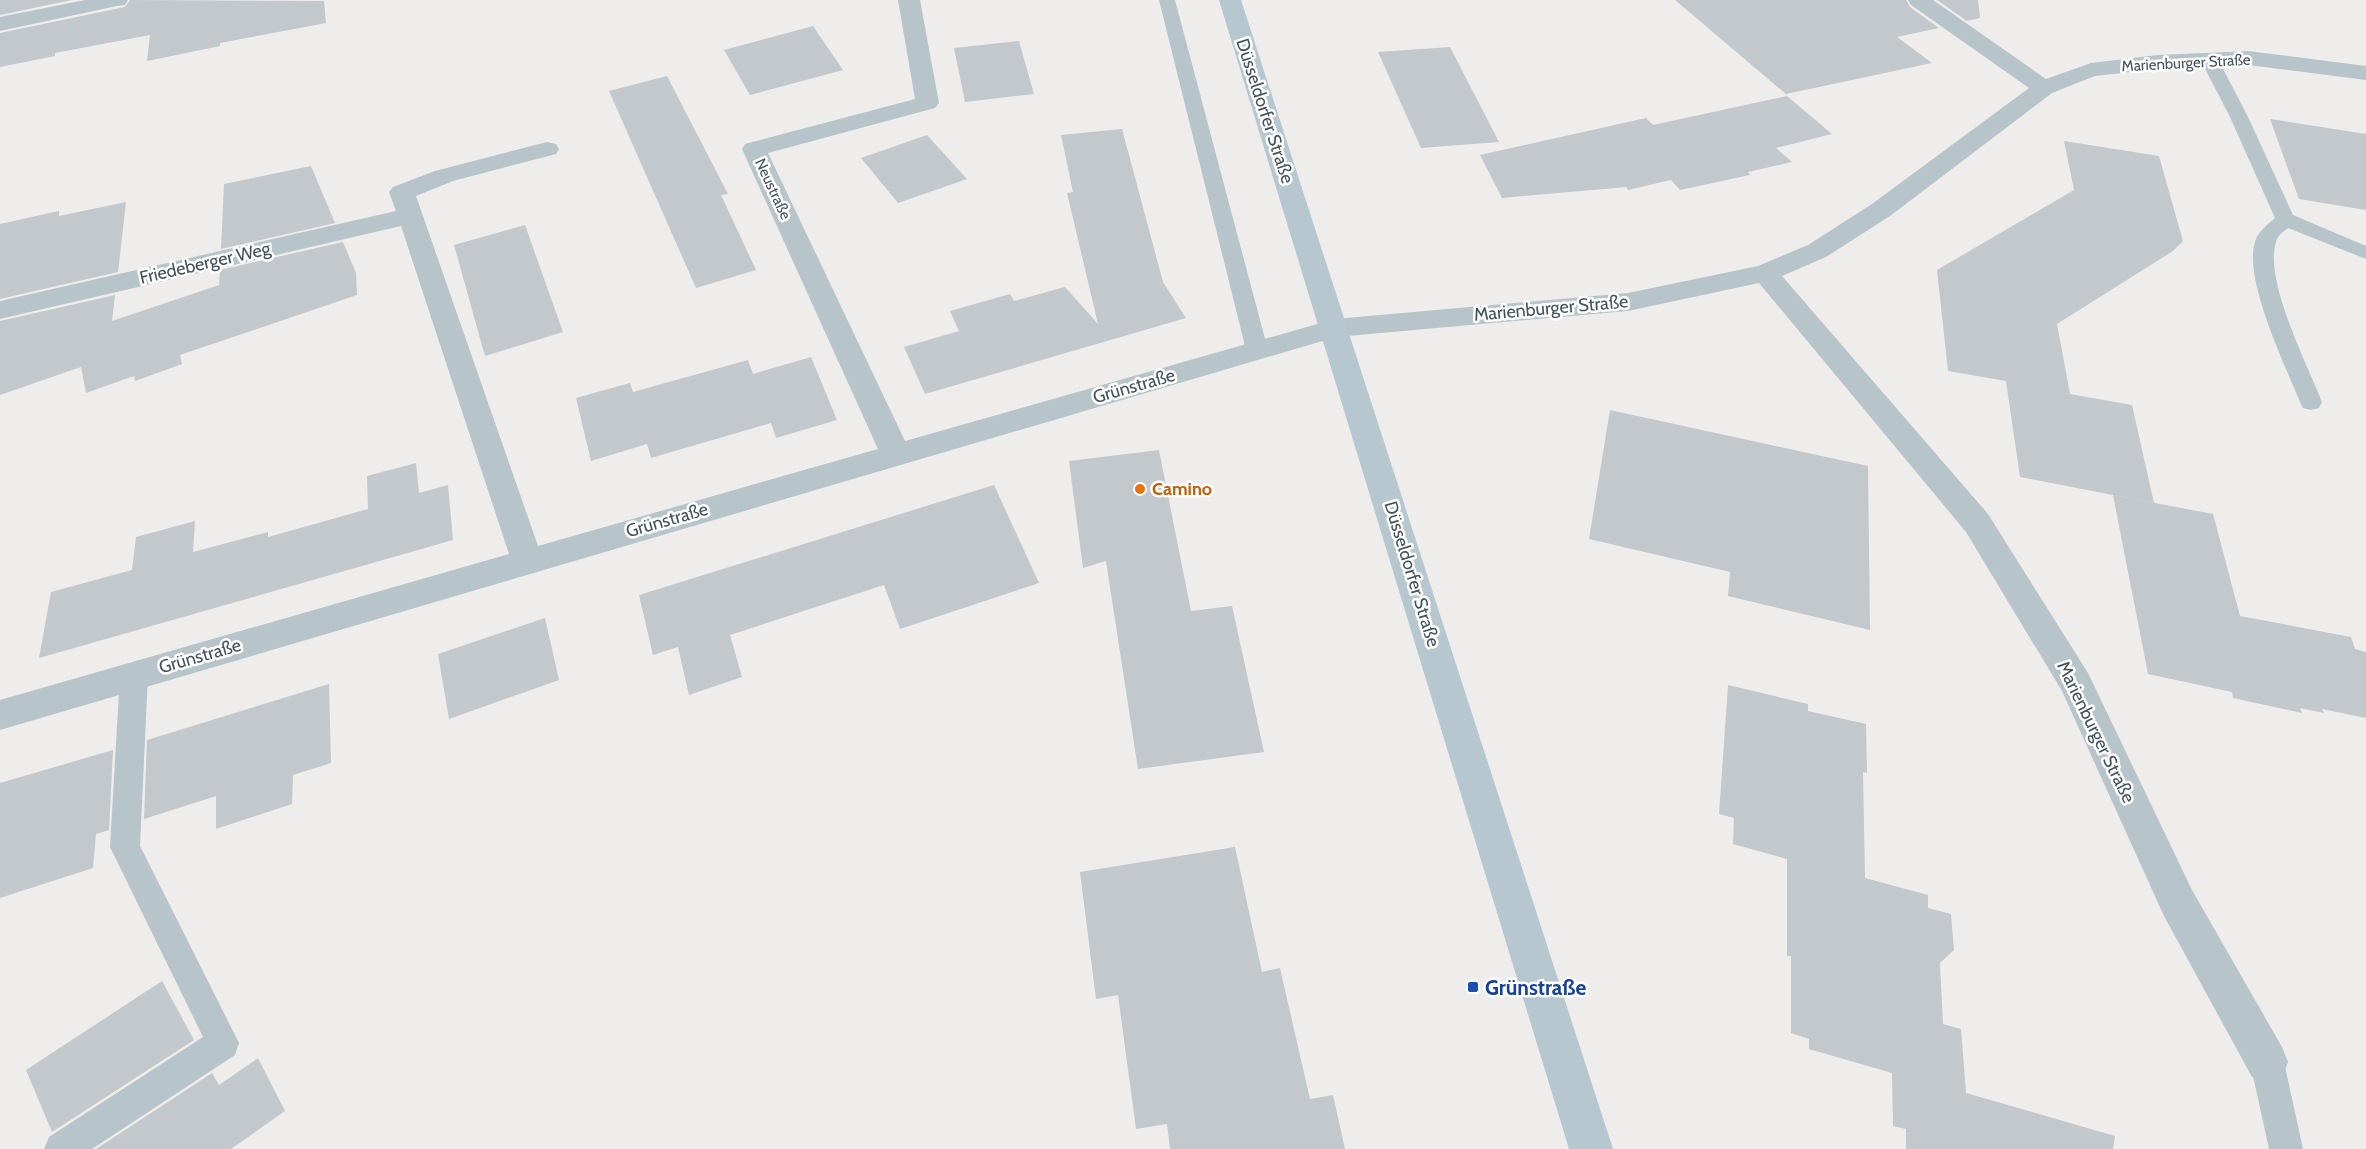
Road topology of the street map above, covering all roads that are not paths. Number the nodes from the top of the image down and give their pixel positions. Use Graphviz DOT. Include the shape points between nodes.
graph roads {
  1 [pos="117,0"];
  2 [pos="909,0"];
  3 [pos="1167,0"];
  4 [pos="1230,0"];
  5 [pos="1919,0"];
  6 [pos="0,24"];
  7 [pos="2209,59"];
  8 [pos="2366,73"];
  9 [pos="2044,88"];
  10 [pos="547,149"];
  11 [pos="410,216"];
  12 [pos="2285,219"];
  13 [pos="2366,253"];
  14 [pos="1765,273"];
  15 [pos="0,310"];
  16 [pos="1335,328"];
  17 [pos="1257,350"];
  18 [pos="2311,402"];
  19 [pos="896,455"];
  20 [pos="527,560"];
  21 [pos="134,675"];
  22 [pos="0,715"];
  23 [pos="2267,1062"];
  24 [pos="61,1149"];
  25 [pos="1591,1149"];
  26 [pos="2286,1149"];
  1 -- 6 [label="street"];
  2 -- 19 [label="street, Neustraße" via="927,104 754,149"];
  3 -- 17 [label="lane"];
  4 -- 16 [label="main road, Düsseldorfer Straße"];
  5 -- 9 [label="street"];
  7 -- 8 [label="street, Marienburger Straße" via="2248,58"];
  7 -- 9 [label="street, Marienburger Straße" via="2091,70"];
  7 -- 12 [label="lane"];
  9 -- 14 [label="street, Marienburger Straße" via="1881,210 1817,251"];
  10 -- 11 [label="street" via="444,176 402,192"];
  11 -- 15 [label="street, Friedeberger Weg"];
  11 -- 20 [label="street"];
  12 -- 13 [label="lane"];
  12 -- 18 [label="lane" via="2266,238 2263,259 2272,304"];
  14 -- 16 [label="street, Marienburger Straße" via="1628,302"];
  14 -- 23 [label="street, Marienburger Straße" via="1977,523 2076,683 2178,903"];
  16 -- 17 [label="street, Grünstraße"];
  16 -- 25 [label="main road, Düsseldorfer Straße"];
  17 -- 19 [label="street, Grünstraße"];
  19 -- 20 [label="street, Grünstraße"];
  20 -- 21 [label="street, Grünstraße"];
  21 -- 22 [label="street, Grünstraße"];
  21 -- 24 [label="lane" via="125,847 223,1043"];
  23 -- 26 [label="lane, Marienburger Straße"];
}
